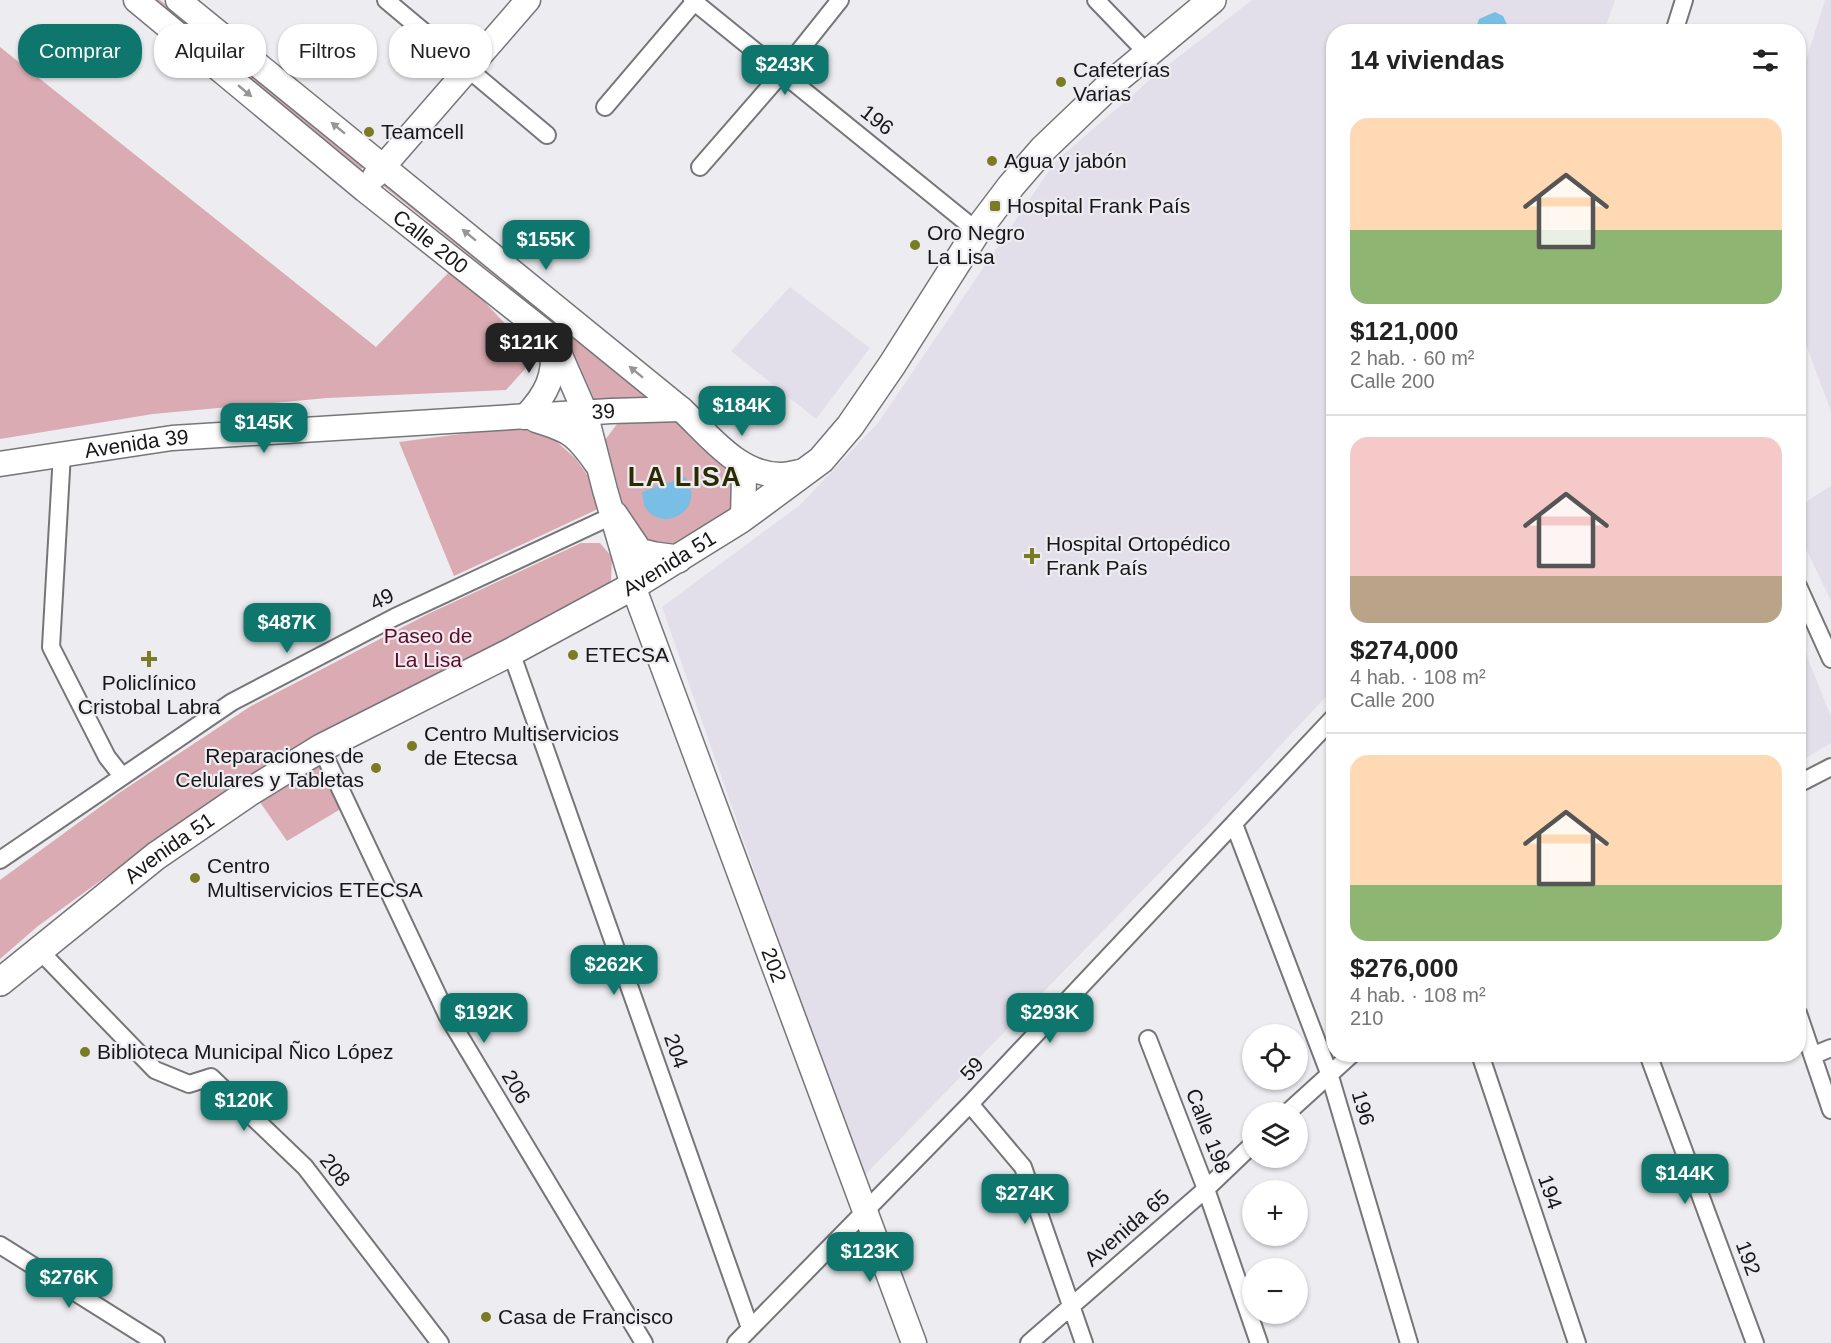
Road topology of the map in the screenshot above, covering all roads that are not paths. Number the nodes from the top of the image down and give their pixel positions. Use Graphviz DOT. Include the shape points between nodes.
graph roads {
  1 [pos="136,0"];
  2 [pos="178,0"];
  3 [pos="386,0"];
  4 [pos="528,0"];
  5 [pos="840,0"];
  6 [pos="1096,0"];
  7 [pos="1212,0"];
  8 [pos="1684,0"];
  9 [pos="694,1"];
  10 [pos="415,24"];
  11 [pos="1676,24"];
  12 [pos="492,42"];
  13 [pos="1147,53"];
  14 [pos="781,74"];
  15 [pos="461,78"];
  16 [pos="480,78"];
  17 [pos="605,107"];
  18 [pos="546,135"];
  19 [pos="383,165"];
  20 [pos="700,167"];
  21 [pos="365,190"];
  22 [pos="977,231"];
  23 [pos="553,339"];
  24 [pos="681,409"];
  25 [pos="585,412"];
  26 [pos="525,417"];
  27 [pos="62,453"];
  28 [pos="0,464"];
  29 [pos="740,464"];
  30 [pos="600,469"];
  31 [pos="805,471"];
  32 [pos="614,515"];
  33 [pos="743,518"];
  34 [pos="678,559"];
  35 [pos="633,586"];
  36 [pos="1806,604"];
  37 [pos="511,652"];
  38 [pos="1831,659"];
  39 [pos="1326,726"];
  40 [pos="321,748"];
  41 [pos="1831,767"];
  42 [pos="122,776"];
  43 [pos="1806,780"];
  44 [pos="1234,824"];
  45 [pos="0,860"];
  46 [pos="38,949"];
  47 [pos="0,982"];
  48 [pos="1806,1034"];
  49 [pos="1148,1038"];
  50 [pos="1831,1048"];
  51 [pos="1814,1055"];
  52 [pos="1342,1062"];
  53 [pos="1483,1062"];
  54 [pos="1651,1062"];
  55 [pos="1329,1073"];
  56 [pos="1299,1102"];
  57 [pos="970,1104"];
  58 [pos="1831,1110"];
  59 [pos="1242,1155"];
  60 [pos="1206,1189"];
  61 [pos="865,1209"];
  62 [pos="0,1245"];
  63 [pos="1071,1307"];
  64 [pos="750,1328"];
  65 [pos="438,1342"];
  66 [pos="156,1343"];
  67 [pos="644,1343"];
  68 [pos="736,1343"];
  69 [pos="914,1343"];
  70 [pos="1029,1343"];
  71 [pos="1084,1343"];
  72 [pos="1259,1343"];
  73 [pos="1408,1343"];
  74 [pos="1577,1343"];
  75 [pos="1755,1343"];
  1 -- 21 [label="main road, Calle 200, one-way"];
  19 -- 2 [label="main road, Calle 200, one-way"];
  3 -- 10 [label="street"];
  4 -- 12 [label="main road"];
  5 -- 14 [label="street"];
  6 -- 13 [label="street"];
  7 -- 13 [label="main road, Avenida 51"];
  8 -- 11 [label="street"];
  9 -- 14 [label="street, 196"];
  9 -- 17 [label="street"];
  13 -- 22 [label="main road, Avenida 51" via="1043,149"];
  14 -- 20 [label="street"];
  14 -- 22 [label="street, 196"];
  15 -- 19 [label="main road"];
  16 -- 18 [label="street"];
  19 -- 21 [label="main road"];
  24 -- 19 [label="main road, Calle 200, one-way"];
  21 -- 23 [label="main road, Calle 200"];
  22 -- 31 [label="main road, Avenida 51" via="850,426 821,460"];
  23 -- 25 [label="main road, Calle 200"];
  23 -- 26 [label="main road" via="555,366 537,405"];
  24 -- 25 [label="main road, 39"];
  24 -- 29 [label="main road, Calle 200"];
  25 -- 26 [label="main road, 39"];
  25 -- 30 [label="main road, Calle 200"];
  26 -- 27 [label="main road, Avenida 39" via="172,438"];
  26 -- 30 [label="main road" via="564,429 583,444"];
  27 -- 28 [label="main road, Avenida 39"];
  27 -- 42 [label="street" via="51,647 108,757"];
  29 -- 31 [label="main road, Calle 200" via="782,475"];
  29 -- 33 [label="main road" via="744,477"];
  30 -- 32 [label="main road, Calle 200"];
  31 -- 33 [label="main road, Avenida 51"];
  32 -- 34 [label="main road" via="639,552"];
  32 -- 35 [label="main road, Calle 200"];
  32 -- 42 [label="street, 49" via="395,617 232,702"];
  33 -- 34 [label="main road, Avenida 51"];
  34 -- 35 [label="main road, Avenida 51"];
  35 -- 37 [label="main road, Avenida 51"];
  35 -- 61 [label="main road, 202"];
  36 -- 38 [label="street"];
  37 -- 40 [label="main road, Avenida 51"];
  37 -- 64 [label="street, 204"];
  39 -- 44 [label="street, 59"];
  40 -- 46 [label="main road, Avenida 51" via="156,856"];
  40 -- 67 [label="street, 206" via="447,1015"];
  41 -- 43 [label="street"];
  42 -- 45 [label="street, 49"];
  44 -- 55 [label="street, 196"];
  44 -- 57 [label="street, 59"];
  46 -- 47 [label="main road, Avenida 51"];
  46 -- 65 [label="street, 208" via="155,1070 189,1084 211,1077 305,1167"];
  48 -- 51 [label="street"];
  49 -- 60 [label="street, Calle 198"];
  50 -- 51 [label="street"];
  51 -- 58 [label="street"];
  52 -- 55 [label="street"];
  53 -- 74 [label="street, 194"];
  54 -- 75 [label="street, 192"];
  55 -- 56 [label="street"];
  55 -- 73 [label="street, 196"];
  57 -- 61 [label="street, 59"];
  57 -- 63 [label="street" via="1023,1167"];
  59 -- 60 [label="street, Avenida 65"];
  60 -- 63 [label="street, Avenida 65"];
  60 -- 72 [label="street, Calle 198"];
  61 -- 64 [label="street, 59"];
  61 -- 69 [label="main road, 202"];
  62 -- 66 [label="street"];
  63 -- 70 [label="street, Avenida 65"];
  63 -- 71 [label="street"];
  64 -- 68 [label="street, 59"];
}
